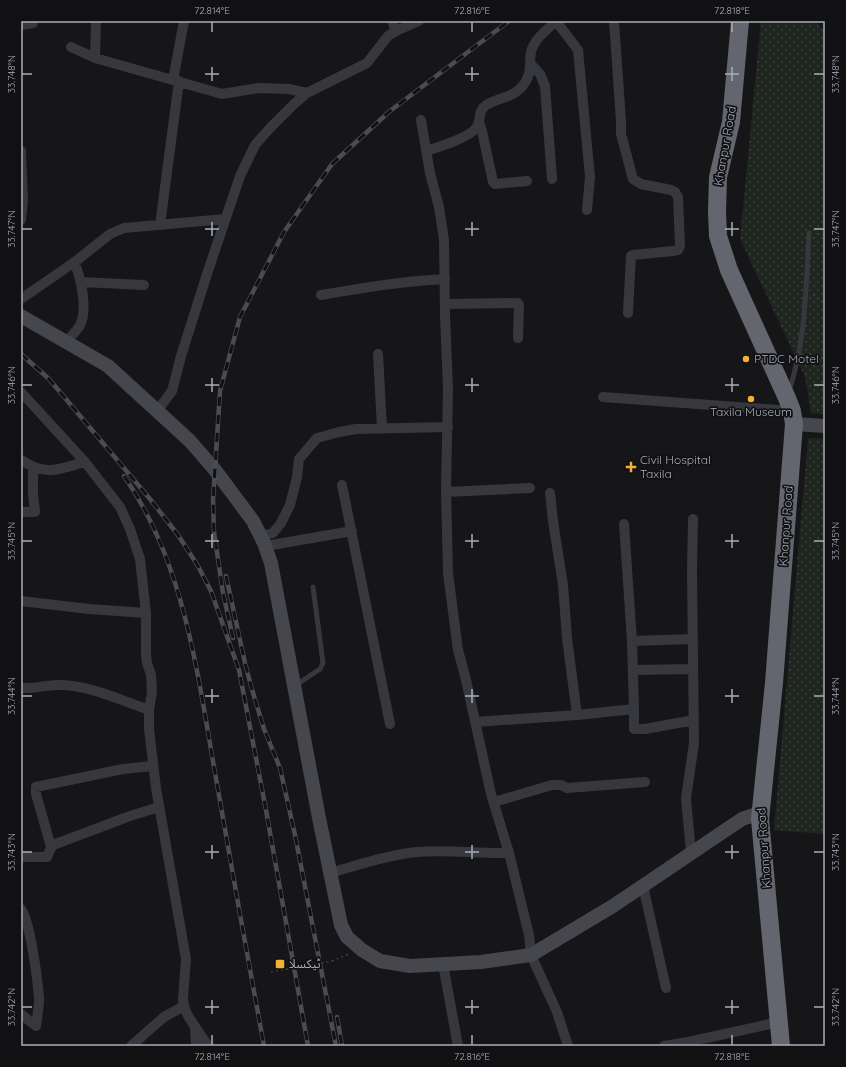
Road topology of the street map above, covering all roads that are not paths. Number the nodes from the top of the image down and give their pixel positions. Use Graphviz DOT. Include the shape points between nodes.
graph roads {
  1 [pos="33,21"];
  2 [pos="96,21"];
  3 [pos="184,21"];
  4 [pos="419,21"];
  5 [pos="556,21"];
  6 [pos="614,21"];
  7 [pos="740,21"];
  8 [pos="21,25"];
  9 [pos="394,26"];
  10 [pos="71,47"];
  11 [pos="95,58"];
  12 [pos="530,63"];
  13 [pos="176,80"];
  14 [pos="307,93"];
  15 [pos="421,120"];
  16 [pos="479,122"];
  17 [pos="21,151"];
  18 [pos="426,151"];
  19 [pos="552,179"];
  20 [pos="527,181"];
  21 [pos="587,210"];
  22 [pos="21,218"];
  23 [pos="225,219"];
  24 [pos="160,225"];
  25 [pos="809,233"];
  26 [pos="74,262"];
  27 [pos="445,279"];
  28 [pos="81,282"];
  29 [pos="144,285"];
  30 [pos="321,295"];
  31 [pos="21,299"];
  32 [pos="445,304"];
  33 [pos="628,313"];
  34 [pos="21,316"];
  35 [pos="518,338"];
  36 [pos="66,342"];
  37 [pos="378,354"];
  38 [pos="21,392"];
  39 [pos="603,397"];
  40 [pos="157,411"];
  41 [pos="791,411"];
  42 [pos="448,426"];
  43 [pos="825,426"];
  44 [pos="382,428"];
  45 [pos="21,460"];
  46 [pos="85,462"];
  47 [pos="34,467"];
  48 [pos="342,484"];
  49 [pos="530,488"];
  50 [pos="446,492"];
  51 [pos="550,493"];
  52 [pos="21,512"];
  53 [pos="693,519"];
  54 [pos="624,524"];
  55 [pos="352,531"];
  56 [pos="263,541"];
  57 [pos="313,587"];
  58 [pos="21,601"];
  59 [pos="146,613"];
  60 [pos="693,639"];
  61 [pos="632,641"];
  62 [pos="693,669"];
  63 [pos="632,670"];
  64 [pos="294,686"];
  65 [pos="21,688"];
  66 [pos="634,709"];
  67 [pos="149,710"];
  68 [pos="577,715"];
  69 [pos="694,720"];
  70 [pos="475,722"];
  71 [pos="390,724"];
  72 [pos="153,766"];
  73 [pos="645,782"];
  74 [pos="494,802"];
  75 [pos="159,807"];
  76 [pos="760,813"];
  77 [pos="51,847"];
  78 [pos="509,853"];
  79 [pos="691,853"];
  80 [pos="21,857"];
  81 [pos="330,873"];
  82 [pos="643,886"];
  83 [pos="21,909"];
  84 [pos="531,955"];
  85 [pos="443,964"];
  86 [pos="666,988"];
  87 [pos="184,1006"];
  88 [pos="21,1014"];
  89 [pos="779,1022"];
  90 [pos="195,1027"];
  91 [pos="131,1046"];
  92 [pos="196,1046"];
  93 [pos="208,1046"];
  94 [pos="458,1046"];
  95 [pos="568,1046"];
  96 [pos="664,1046"];
  97 [pos="782,1046"];
  1 -- 8 [label="street"];
  2 -- 11 [label="street"];
  3 -- 13 [label="street"];
  4 -- 9 [label="street"];
  5 -- 12 [label="street" via="536,41"];
  5 -- 21 [label="street" via="578,50 590,177"];
  6 -- 33 [label="street" via="621,134 633,179 641,184 671,190 678,197 680,246 673,252 631,256"];
  7 -- 41 [label="highway, Khanpur Road" via="731,122 718,177 718,236 730,270"];
  9 -- 14 [label="street" via="367,63"];
  10 -- 11 [label="street"];
  11 -- 13 [label="street"];
  12 -- 16 [label="street" via="530,74 524,85 511,95 486,104 479,114"];
  12 -- 19 [label="street" via="540,74 545,86"];
  13 -- 14 [label="street" via="222,94 258,88 289,89"];
  13 -- 24 [label="street"];
  14 -- 23 [label="street" via="255,145 240,176"];
  15 -- 18 [label="street"];
  16 -- 18 [label="street" via="469,134"];
  16 -- 20 [label="street" via="493,182 495,184"];
  17 -- 22 [label="street"];
  18 -- 27 [label="street" via="444,240"];
  23 -- 24 [label="street"];
  23 -- 40 [label="street" via="172,391"];
  24 -- 26 [label="street" via="124,228 110,234"];
  25 -- 41 [label="lane" via="802,332 793,380"];
  26 -- 28 [label="street"];
  26 -- 31 [label="street"];
  27 -- 30 [label="street" via="379,285"];
  27 -- 32 [label="street"];
  28 -- 29 [label="street"];
  28 -- 36 [label="street" via="81,324"];
  32 -- 35 [label="street" via="518,303"];
  32 -- 42 [label="street"];
  34 -- 36 [label="street"];
  36 -- 40 [label="street" via="108,366"];
  37 -- 44 [label="street"];
  38 -- 46 [label="street"];
  39 -- 41 [label="street"];
  40 -- 56 [label="street" via="190,441 215,470 253,521"];
  41 -- 43 [label="street"];
  41 -- 76 [label="highway, Khanpur Road" via="775,675"];
  42 -- 44 [label="street"];
  42 -- 50 [label="street"];
  44 -- 56 [label="street" via="356,429 317,438 299,459 298,477 290,505 281,523"];
  45 -- 47 [label="street"];
  46 -- 47 [label="street" via="50,471"];
  46 -- 59 [label="street" via="120,507 130,529 140,559"];
  47 -- 52 [label="street" via="34,512"];
  48 -- 55 [label="street"];
  49 -- 50 [label="street"];
  50 -- 70 [label="street" via="448,573 458,650"];
  51 -- 68 [label="street"];
  53 -- 60 [label="street"];
  54 -- 61 [label="street"];
  55 -- 56 [label="street"];
  55 -- 71 [label="street"];
  56 -- 64 [label="street" via="271,563"];
  57 -- 64 [label="lane" via="324,662 320,669"];
  58 -- 59 [label="street"];
  59 -- 67 [label="street" via="146,654 152,692"];
  60 -- 61 [label="street"];
  60 -- 62 [label="street"];
  61 -- 63 [label="street"];
  62 -- 63 [label="street"];
  62 -- 69 [label="street"];
  63 -- 66 [label="street"];
  64 -- 81 [label="street"];
  65 -- 67 [label="street" via="58,685 86,688"];
  66 -- 68 [label="street"];
  66 -- 69 [label="street" via="634,729"];
  67 -- 72 [label="street"];
  68 -- 70 [label="street"];
  69 -- 79 [label="street" via="694,743 686,798"];
  70 -- 74 [label="street"];
  72 -- 75 [label="street"];
  72 -- 77 [label="street" via="123,769 36,787"];
  73 -- 74 [label="street" via="566,788 561,784 552,785"];
  74 -- 78 [label="street"];
  75 -- 77 [label="street"];
  75 -- 87 [label="street" via="186,959"];
  76 -- 79 [label="street" via="742,819"];
  76 -- 89 [label="highway, Khanpur Road"];
  77 -- 80 [label="street" via="47,857"];
  78 -- 81 [label="street" via="417,852"];
  78 -- 84 [label="street" via="530,935"];
  79 -- 82 [label="street"];
  81 -- 85 [label="street" via="341,925 347,937 362,950 380,961 410,966"];
  82 -- 84 [label="street"];
  82 -- 86 [label="street"];
  83 -- 88 [label="street" via="26,918 34,961 38,999 36,1026"];
  84 -- 85 [label="street"];
  84 -- 95 [label="street" via="557,1012"];
  85 -- 94 [label="street"];
  87 -- 90 [label="street"];
  87 -- 91 [label="street" via="164,1017"];
  89 -- 96 [label="street"];
  89 -- 97 [label="highway, Khanpur Road"];
  90 -- 92 [label="street"];
  90 -- 93 [label="street"];
}
